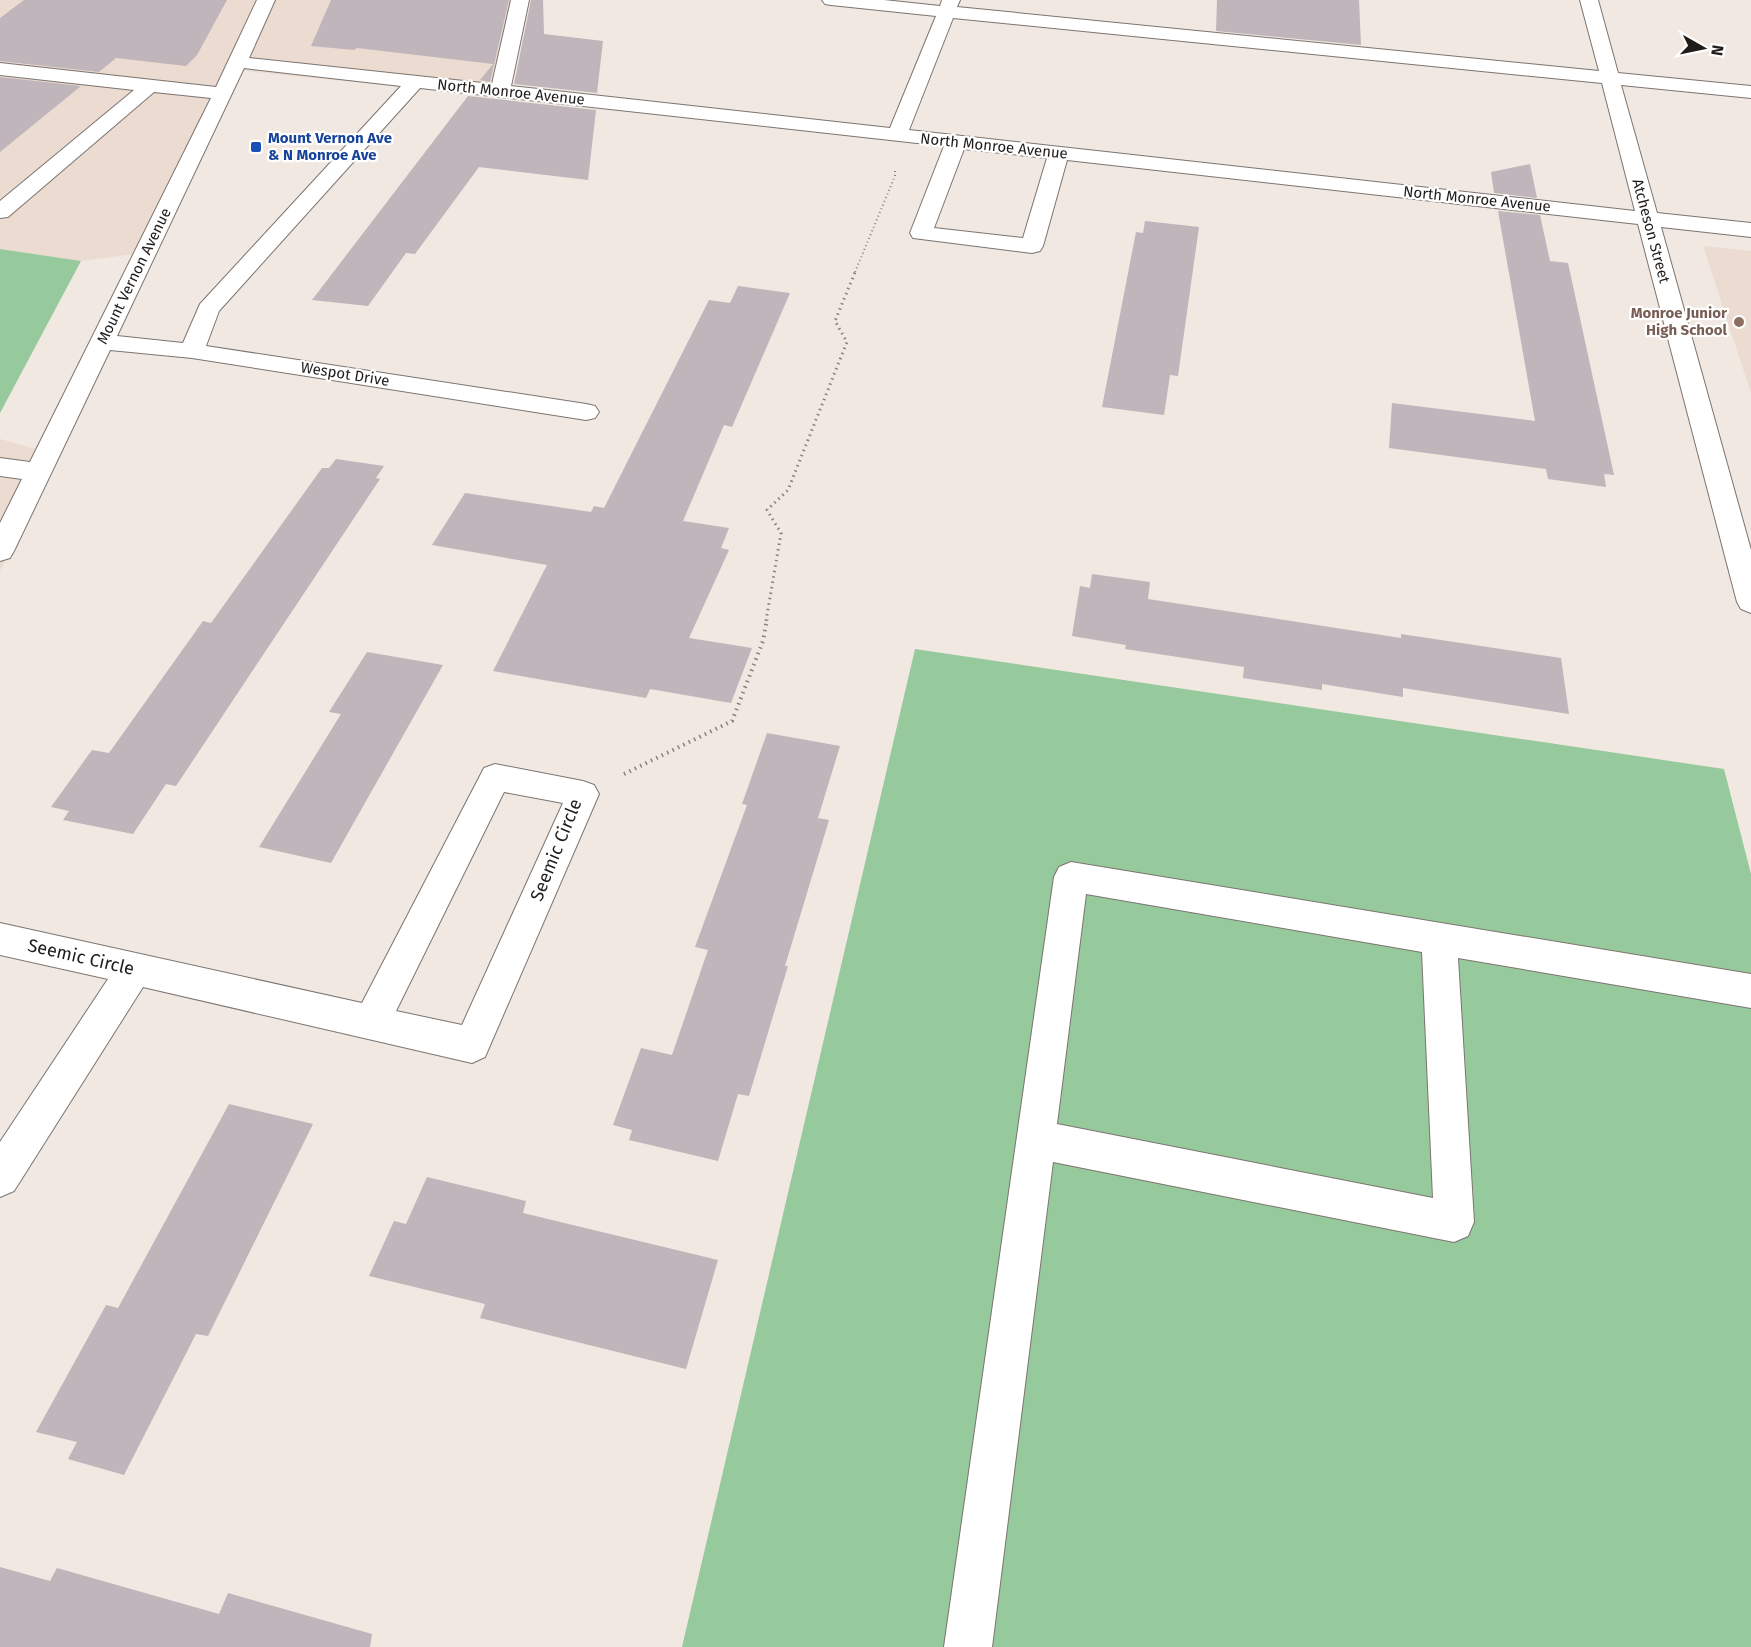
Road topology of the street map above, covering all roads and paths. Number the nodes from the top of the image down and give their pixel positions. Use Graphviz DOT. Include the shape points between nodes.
graph roads {
  1 [pos="266,0"];
  2 [pos="520,0"];
  3 [pos="831,0"];
  4 [pos="1589,0"];
  5 [pos="949,6"];
  6 [pos="238,62"];
  7 [pos="0,69"];
  8 [pos="1610,78"];
  9 [pos="415,82"];
  10 [pos="150,86"];
  11 [pos="500,91"];
  12 [pos="1751,92"];
  13 [pos="224,94"];
  14 [pos="897,135"];
  15 [pos="956,142"];
  16 [pos="1059,153"];
  17 [pos="0,212"];
  18 [pos="1648,218"];
  19 [pos="1751,230"];
  20 [pos="102,342"];
  21 [pos="192,351"];
  22 [pos="586,412"];
  23 [pos="0,466"];
  24 [pos="39,472"];
  25 [pos="0,551"];
  26 [pos="1751,602"];
  27 [pos="583,794"];
  28 [pos="1439,938"];
  29 [pos="0,939"];
  30 [pos="135,969"];
  31 [pos="1751,991"];
  32 [pos="372,1022"];
  33 [pos="1036,1139"];
  34 [pos="0,1177"];
  35 [pos="968,1647"];
  1 -- 6 [label="street, Mount Vernon Avenue"];
  2 -- 11 [label="street"];
  3 -- 5 [label="street"];
  4 -- 8 [label="street, Atcheson Street"];
  5 -- 8 [label="street"];
  5 -- 14 [label="street"];
  6 -- 9 [label="street, North Monroe Avenue"];
  6 -- 13 [label="street, Mount Vernon Avenue"];
  7 -- 10 [label="street"];
  8 -- 12 [label="street"];
  8 -- 18 [label="street, Atcheson Street"];
  9 -- 11 [label="street, North Monroe Avenue"];
  9 -- 21 [label="street" via="208,309"];
  10 -- 13 [label="street"];
  10 -- 17 [label="street"];
  11 -- 14 [label="street, North Monroe Avenue"];
  13 -- 20 [label="street, Mount Vernon Avenue"];
  14 -- 15 [label="street, North Monroe Avenue"];
  14 -- 27 [label="path" via="895,176 835,321 847,342 788,490 767,510 781,532 763,641 732,721"];
  15 -- 16 [label="street, North Monroe Avenue"];
  15 -- 16 [label="street" via="921,233 1032,246"];
  16 -- 18 [label="street, North Monroe Avenue"];
  18 -- 19 [label="street, North Monroe Avenue"];
  18 -- 26 [label="street, Atcheson Street"];
  20 -- 21 [label="street, Wespot Drive"];
  20 -- 24 [label="street, Mount Vernon Avenue"];
  21 -- 22 [label="street, Wespot Drive"];
  23 -- 24 [label="street"];
  24 -- 25 [label="street, Mount Vernon Avenue"];
  27 -- 32 [label="street, Seemic Circle" via="495,777"];
  27 -- 32 [label="street, Seemic Circle" via="472,1045"];
  28 -- 31 [label="street"];
  28 -- 33 [label="street" via="1071,877"];
  28 -- 33 [label="street" via="1454,1222"];
  29 -- 30 [label="street, Seemic Circle"];
  30 -- 32 [label="street, Seemic Circle"];
  30 -- 34 [label="street"];
  33 -- 35 [label="street"];
}
